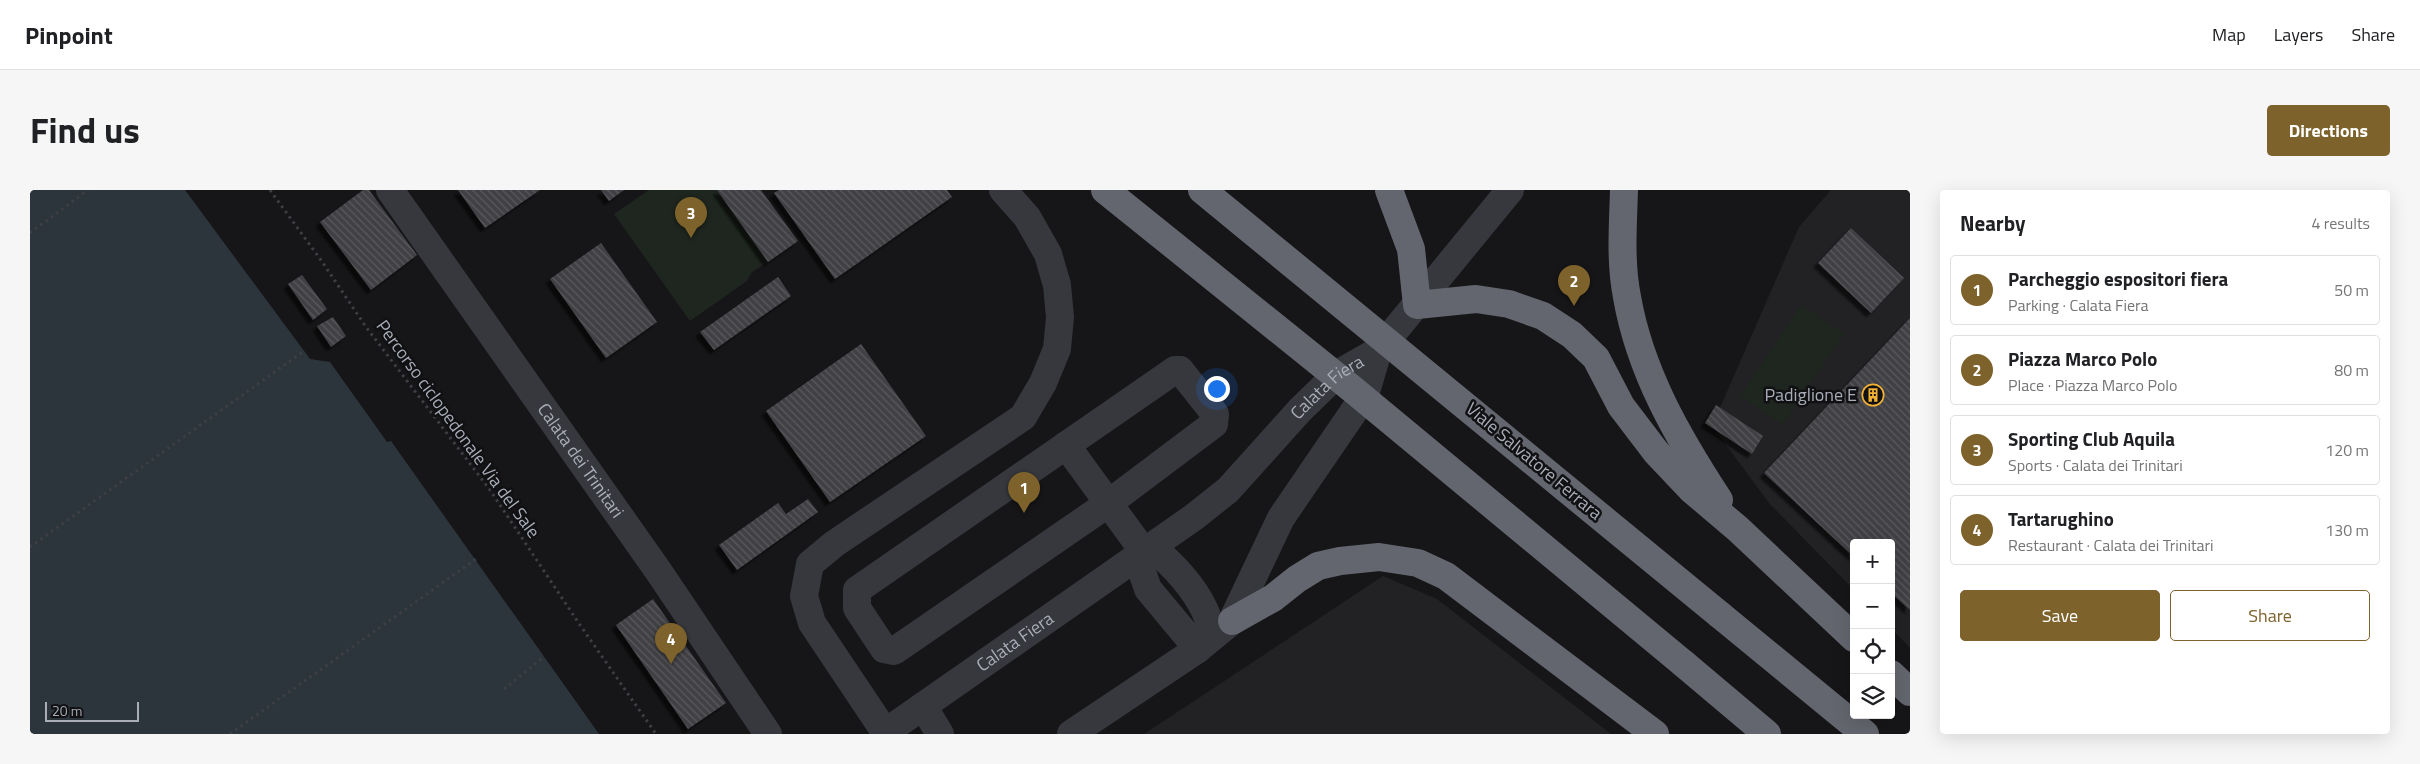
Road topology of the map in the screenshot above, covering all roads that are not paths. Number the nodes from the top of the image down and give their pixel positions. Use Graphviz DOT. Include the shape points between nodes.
graph roads {
  1 [pos="390,190"];
  2 [pos="1004,190"];
  3 [pos="1105,190"];
  4 [pos="1202,190"];
  5 [pos="1389,190"];
  6 [pos="1510,190"];
  7 [pos="1624,190"];
  8 [pos="1417,305"];
  9 [pos="1378,351"];
  10 [pos="1066,445"];
  11 [pos="1109,503"];
  12 [pos="1738,529"];
  13 [pos="1144,552"];
  14 [pos="1850,634"];
  15 [pos="1214,636"];
  16 [pos="1895,678"];
  17 [pos="1910,692"];
  18 [pos="923,706"];
  19 [pos="884,733"];
  20 [pos="768,734"];
  21 [pos="940,734"];
  22 [pos="1071,734"];
  23 [pos="1655,734"];
  24 [pos="1767,734"];
  25 [pos="1865,734"];
  1 -- 20 [label="street, Calata dei Trinitari" via="659,572"];
  2 -- 19 [label="street" via="1027,217 1048,254 1057,285 1060,317 1057,349 1044,383 1023,417 834,544 810,564 804,596 812,623"];
  3 -- 24 [label="highway, bridge" via="1358,394"];
  4 -- 25 [label="highway, Viale Salvatore Ferrara, bridge"];
  5 -- 8 [label="highway" via="1411,249"];
  6 -- 8 [label="street"];
  7 -- 12 [label="highway" via="1622,241 1627,296 1646,369 1685,447"];
  8 -- 9 [label="street"];
  8 -- 12 [label="highway" via="1476,299 1509,304 1543,316 1572,335 1596,358 1621,406 1656,452 1692,490"];
  9 -- 13 [label="street, Calata Fiera" via="1336,375 1228,490"];
  9 -- 15 [label="street, Calata Fiera" via="1365,396 1280,518"];
  10 -- 11 [label="street"];
  10 -- 11 [label="street" via="1175,370 1180,370 1216,414 1214,424"];
  10 -- 11 [label="street" via="857,590 857,608 884,649 894,651"];
  11 -- 13 [label="street"];
  12 -- 14 [label="highway"];
  13 -- 15 [label="street" via="1148,588"];
  13 -- 18 [label="street, Calata Fiera"];
  15 -- 22 [label="street"];
  15 -- 23 [label="highway" via="1318,566 1379,557 1418,563 1446,576"];
  16 -- 17 [label="highway"];
  18 -- 19 [label="street, Calata Fiera"];
  18 -- 21 [label="street"];
}
